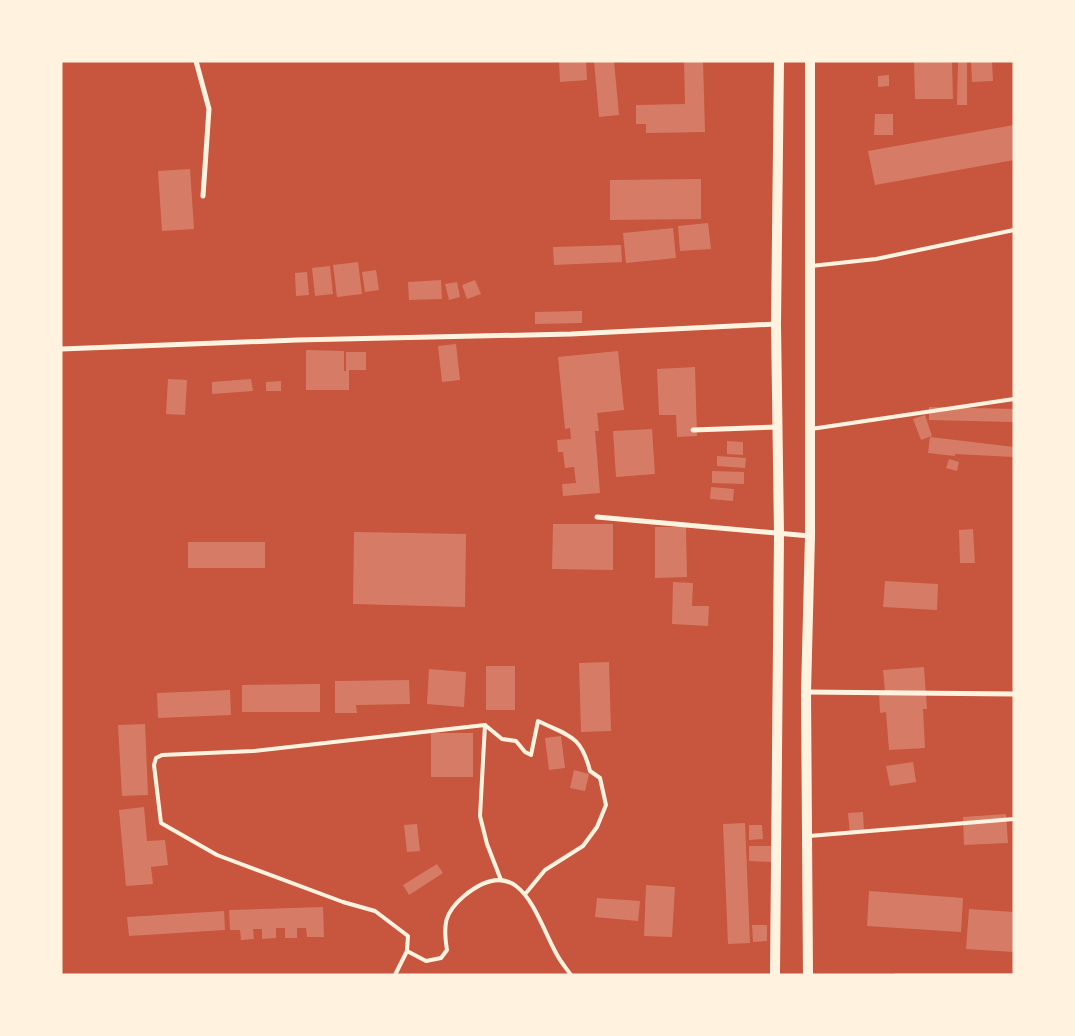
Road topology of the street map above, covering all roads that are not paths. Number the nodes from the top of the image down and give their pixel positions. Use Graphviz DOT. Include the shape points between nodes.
graph roads {
  1 [pos="196,61"];
  2 [pos="779,61"];
  3 [pos="810,61"];
  4 [pos="203,196"];
  5 [pos="1014,230"];
  6 [pos="809,266"];
  7 [pos="776,324"];
  8 [pos="61,349"];
  9 [pos="1014,399"];
  10 [pos="778,428"];
  11 [pos="809,429"];
  12 [pos="693,430"];
  13 [pos="597,517"];
  14 [pos="779,534"];
  15 [pos="810,536"];
  16 [pos="806,692"];
  17 [pos="1014,694"];
  18 [pos="485,725"];
  19 [pos="1014,818"];
  20 [pos="807,836"];
  21 [pos="501,880"];
  22 [pos="526,893"];
  23 [pos="407,952"];
  24 [pos="395,975"];
  25 [pos="571,975"];
  26 [pos="775,975"];
  27 [pos="808,975"];
  1 -- 4 [label="street" via="209,109"];
  2 -- 7 [label="main road"];
  3 -- 6 [label="main road"];
  5 -- 6 [label="lane" via="876,259"];
  6 -- 11 [label="main road"];
  7 -- 8 [label="street" via="571,334"];
  7 -- 10 [label="main road"];
  9 -- 11 [label="lane"];
  10 -- 12 [label="street"];
  10 -- 14 [label="main road"];
  11 -- 15 [label="main road"];
  13 -- 14 [label="street"];
  14 -- 15 [label="street"];
  14 -- 26 [label="main road"];
  15 -- 16 [label="main road"];
  16 -- 17 [label="street"];
  16 -- 20 [label="main road"];
  18 -- 21 [label="lane" via="480,816"];
  18 -- 22 [label="lane" via="502,739 516,741 531,755 538,721 577,740 587,757 590,771 600,778 604,788 606,805 583,846 544,870"];
  18 -- 23 [label="lane" via="253,751 162,755 156,758 154,765 161,823 217,855 343,902 375,910 408,936"];
  19 -- 20 [label="lane"];
  20 -- 27 [label="main road"];
  21 -- 22 [label="lane" via="511,882"];
  21 -- 23 [label="lane" via="481,883 457,902 443,925 447,950 441,958 426,961"];
  22 -- 25 [label="lane" via="556,954"];
  23 -- 24 [label="lane"];
}
